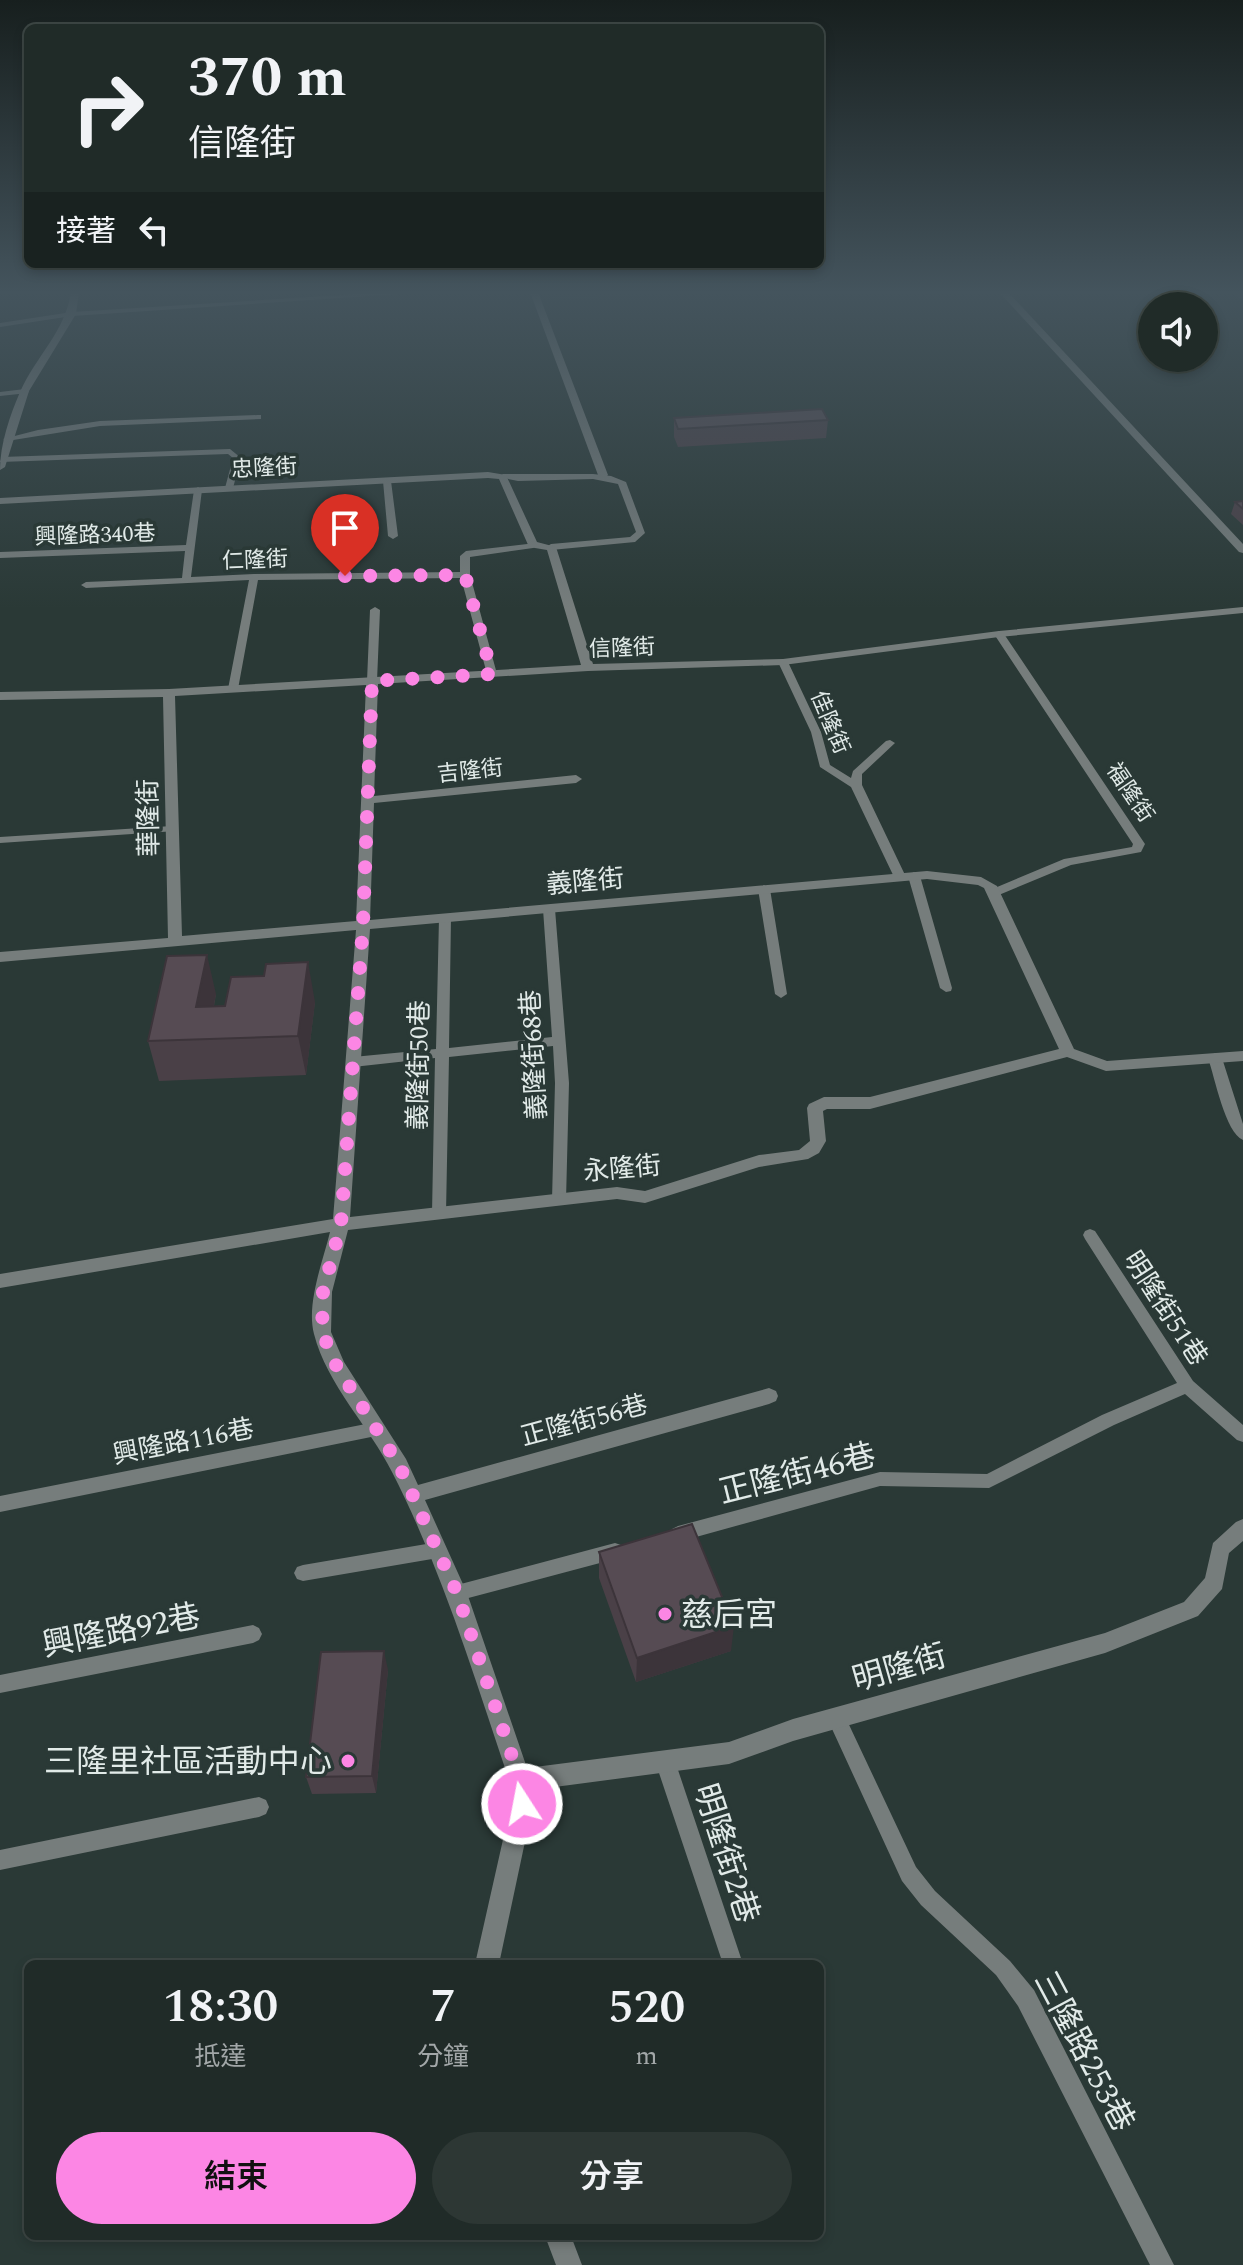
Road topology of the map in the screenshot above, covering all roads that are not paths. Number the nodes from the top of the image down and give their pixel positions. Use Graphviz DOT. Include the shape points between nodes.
graph roads {
  1 [pos="22,398"];
  2 [pos="574,398"];
  3 [pos="1101,398"];
  4 [pos="258,417"];
  5 [pos="7,439"];
  6 [pos="1,464"];
  7 [pos="603,475"];
  8 [pos="503,477"];
  9 [pos="387,481"];
  10 [pos="229,488"];
  11 [pos="198,490"];
  12 [pos="0,501"];
  13 [pos="393,536"];
  14 [pos="533,545"];
  15 [pos="551,547"];
  16 [pos="190,548"];
  17 [pos="1243,550"];
  18 [pos="0,555"];
  19 [pos="465,575"];
  20 [pos="254,577"];
  21 [pos="186,580"];
  22 [pos="86,585"];
  23 [pos="375,610"];
  24 [pos="1243,610"];
  25 [pos="999,634"];
  26 [pos="783,662"];
  27 [pos="588,668"];
  28 [pos="492,674"];
  29 [pos="372,681"];
  30 [pos="233,689"];
  31 [pos="169,693"];
  32 [pos="0,696"];
  33 [pos="890,743"];
  34 [pos="576,779"];
  35 [pos="856,785"];
  36 [pos="368,800"];
  37 [pos="172,829"];
  38 [pos="0,840"];
  39 [pos="907,877"];
  40 [pos="764,889"];
  41 [pos="994,893"];
  42 [pos="549,909"];
  43 [pos="445,918"];
  44 [pos="363,925"];
  45 [pos="175,942"];
  46 [pos="0,957"];
  47 [pos="946,988"];
  48 [pos="781,994"];
  49 [pos="559,1041"];
  50 [pos="1068,1052"];
  51 [pos="443,1053"];
  52 [pos="1243,1056"];
  53 [pos="1215,1058"];
  54 [pos="353,1062"];
  55 [pos="1243,1135"];
  56 [pos="559,1200"];
  57 [pos="439,1213"];
  58 [pos="341,1224"];
  59 [pos="1090,1235"];
  60 [pos="0,1281"];
  61 [pos="1187,1386"];
  62 [pos="769,1396"];
  63 [pos="376,1429"];
  64 [pos="1243,1435"];
  65 [pos="412,1495"];
  66 [pos="0,1504"];
  67 [pos="1243,1528"];
  68 [pos="657,1539"];
  69 [pos="626,1547"];
  70 [pos="438,1550"];
  71 [pos="303,1573"];
  72 [pos="457,1593"];
  73 [pos="253,1634"];
  74 [pos="0,1684"];
  75 [pos="836,1718"];
  76 [pos="665,1761"];
  77 [pos="520,1780"];
  78 [pos="259,1807"];
  79 [pos="0,1860"];
  80 [pos="488,1960"];
  81 [pos="732,1960"];
  82 [pos="560,2240"];
  83 [pos="569,2265"];
  84 [pos="1162,2265"];
  1 -- 5 [label="street"];
  2 -- 7 [label="street"];
  3 -- 17 [label="street"];
  4 -- 5 [label="lane" via="91,424"];
  5 -- 6 [label="street"];
  6 -- 10 [label="lane" via="230,451 237,458"];
  7 -- 8 [label="lane"];
  7 -- 15 [label="lane" via="622,482 641,533 632,540"];
  8 -- 9 [label="street, 忠隆街"];
  8 -- 14 [label="street"];
  9 -- 10 [label="street, 忠隆街"];
  9 -- 13 [label="lane"];
  10 -- 11 [label="street, 忠隆街"];
  11 -- 12 [label="street, 忠隆街"];
  11 -- 16 [label="lane, 仁隆街"];
  14 -- 15 [label="street"];
  14 -- 19 [label="lane" via="469,553"];
  15 -- 27 [label="street"];
  16 -- 18 [label="lane, 興隆路340巷"];
  16 -- 21 [label="lane, 仁隆街"];
  19 -- 20 [label="lane, 仁隆街"];
  19 -- 28 [label="lane"];
  20 -- 21 [label="lane, 仁隆街"];
  20 -- 30 [label="lane"];
  21 -- 22 [label="lane"];
  23 -- 29 [label="lane"];
  24 -- 25 [label="street, 信隆街"];
  25 -- 26 [label="street, 信隆街"];
  25 -- 41 [label="lane, 福隆街" via="1139,844 1137,850 1046,869"];
  26 -- 27 [label="street, 信隆街"];
  26 -- 35 [label="lane, 佳隆街" via="816,732 825,767"];
  27 -- 28 [label="street, 信隆街"];
  28 -- 29 [label="street, 信隆街"];
  29 -- 30 [label="street, 信隆街"];
  29 -- 36 [label="street"];
  30 -- 31 [label="street, 信隆街"];
  31 -- 32 [label="street, 信隆街"];
  31 -- 37 [label="street, 華隆街"];
  33 -- 35 [label="lane, 佳隆街" via="857,773"];
  34 -- 36 [label="street, 吉隆街"];
  35 -- 39 [label="lane, 佳隆街"];
  36 -- 44 [label="street"];
  37 -- 38 [label="lane"];
  37 -- 45 [label="street, 華隆街"];
  39 -- 40 [label="street, 義隆街"];
  39 -- 41 [label="street, 義隆街" via="981,881"];
  39 -- 47 [label="lane, 佳隆街"];
  40 -- 42 [label="street, 義隆街"];
  40 -- 48 [label="lane"];
  41 -- 50 [label="street"];
  42 -- 43 [label="street, 義隆街"];
  42 -- 49 [label="lane, 義隆街68巷"];
  43 -- 44 [label="street, 義隆街"];
  43 -- 51 [label="lane, 義隆街50巷"];
  44 -- 45 [label="street, 義隆街"];
  44 -- 54 [label="street"];
  45 -- 46 [label="street, 義隆街"];
  49 -- 51 [label="lane"];
  49 -- 56 [label="lane, 義隆街68巷"];
  50 -- 53 [label="street" via="1106,1066"];
  50 -- 56 [label="street, 永隆街" via="870,1103 824,1103 815,1108 818,1141 802,1155 759,1161 645,1197 617,1193"];
  51 -- 54 [label="lane"];
  51 -- 57 [label="lane, 義隆街50巷"];
  52 -- 53 [label="street"];
  53 -- 55 [label="lane"];
  54 -- 58 [label="street"];
  56 -- 57 [label="street, 永隆街"];
  57 -- 58 [label="street, 永隆街"];
  58 -- 60 [label="street, 永隆街"];
  58 -- 63 [label="street" via="323,1292 322,1332"];
  59 -- 61 [label="lane, 明隆街51巷"];
  61 -- 64 [label="lane, 明隆街51巷"];
  61 -- 68 [label="lane, 正隆街46巷" via="989,1481 880,1479"];
  62 -- 65 [label="street, 正隆街56巷"];
  63 -- 65 [label="street"];
  63 -- 66 [label="lane, 興隆路116巷"];
  65 -- 70 [label="street"];
  67 -- 75 [label="street, 明隆街" via="1220,1549 1215,1582 1191,1609 1105,1643"];
  69 -- 72 [label="lane"];
  70 -- 71 [label="lane"];
  70 -- 72 [label="street"];
  72 -- 77 [label="street"];
  73 -- 74 [label="lane, 興隆路92巷"];
  75 -- 76 [label="street, 明隆街" via="729,1753"];
  75 -- 84 [label="lane, 三隆路253巷" via="909,1874 1026,1998"];
  76 -- 77 [label="street, 明隆街"];
  76 -- 81 [label="lane, 明隆街2巷"];
  77 -- 80 [label="street" via="522,1804"];
  78 -- 79 [label="lane"];
  82 -- 83 [label="street"];
}
